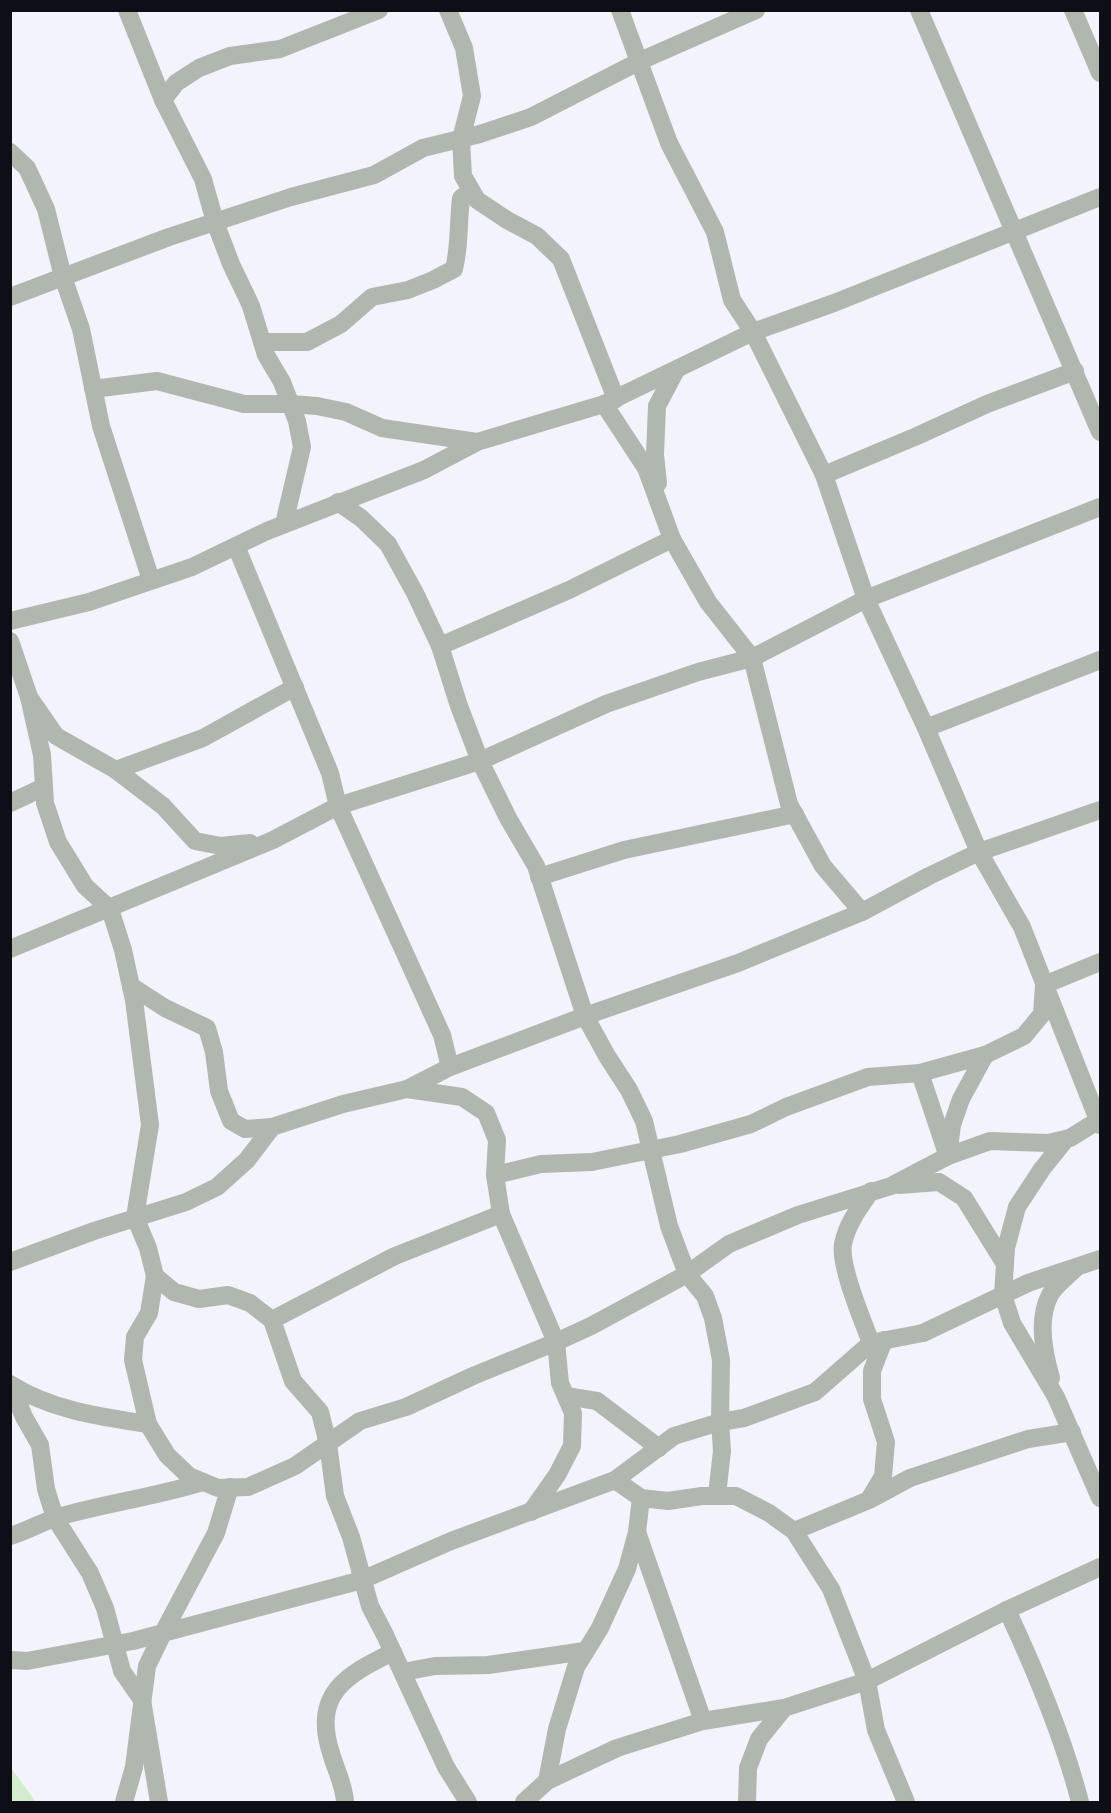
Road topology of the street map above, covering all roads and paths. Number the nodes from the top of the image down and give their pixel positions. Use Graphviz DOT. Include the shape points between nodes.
graph roads {
  1 [pos="128,10"];
  2 [pos="379,10"];
  3 [pos="448,10"];
  4 [pos="620,10"];
  5 [pos="756,10"];
  6 [pos="919,10"];
  7 [pos="1073,10"];
  8 [pos="1093,31"];
  9 [pos="640,61"];
  10 [pos="1101,73"];
  11 [pos="163,100"];
  12 [pos="462,139"];
  13 [pos="12,155"];
  14 [pos="471,191"];
  15 [pos="1101,198"];
  16 [pos="215,222"];
  17 [pos="1015,230"];
  18 [pos="63,277"];
  19 [pos="10,297"];
  20 [pos="753,332"];
  21 [pos="262,342"];
  22 [pos="676,370"];
  23 [pos="1075,371"];
  24 [pos="93,389"];
  25 [pos="610,402"];
  26 [pos="290,404"];
  27 [pos="1101,432"];
  28 [pos="477,442"];
  29 [pos="824,475"];
  30 [pos="338,502"];
  31 [pos="660,505"];
  32 [pos="1101,507"];
  33 [pos="284,524"];
  34 [pos="672,539"];
  35 [pos="236,546"];
  36 [pos="151,580"];
  37 [pos="867,599"];
  38 [pos="10,621"];
  39 [pos="10,641"];
  40 [pos="440,646"];
  41 [pos="752,658"];
  42 [pos="1101,660"];
  43 [pos="296,687"];
  44 [pos="29,697"];
  45 [pos="926,728"];
  46 [pos="480,761"];
  47 [pos="116,770"];
  48 [pos="44,787"];
  49 [pos="10,803"];
  50 [pos="338,806"];
  51 [pos="1101,810"];
  52 [pos="795,814"];
  53 [pos="273,840"];
  54 [pos="979,852"];
  55 [pos="539,877"];
  56 [pos="110,909"];
  57 [pos="862,912"];
  58 [pos="10,949"];
  59 [pos="1101,962"];
  60 [pos="1044,985"];
  61 [pos="131,986"];
  62 [pos="585,1016"];
  63 [pos="985,1055"];
  64 [pos="450,1067"];
  65 [pos="920,1073"];
  66 [pos="407,1089"];
  67 [pos="1099,1116"];
  68 [pos="272,1127"];
  69 [pos="1066,1139"];
  70 [pos="650,1151"];
  71 [pos="948,1156"];
  72 [pos="495,1175"];
  73 [pos="891,1186"];
  74 [pos="871,1191"];
  75 [pos="501,1214"];
  76 [pos="135,1217"];
  77 [pos="1101,1259"];
  78 [pos="10,1262"];
  79 [pos="1005,1264"];
  80 [pos="1078,1266"];
  81 [pos="687,1274"];
  82 [pos="155,1276"];
  83 [pos="1003,1295"];
  84 [pos="272,1320"];
  85 [pos="877,1341"];
  86 [pos="556,1342"];
  87 [pos="11,1384"];
  88 [pos="566,1396"];
  89 [pos="1056,1397"];
  90 [pos="720,1422"];
  91 [pos="148,1424"];
  92 [pos="1072,1432"];
  93 [pos="328,1444"];
  94 [pos="659,1448"];
  95 [pos="615,1480"];
  96 [pos="203,1482"];
  97 [pos="230,1487"];
  98 [pos="717,1496"];
  99 [pos="641,1498"];
  100 [pos="1101,1498"];
  101 [pos="869,1500"];
  102 [pos="531,1512"];
  103 [pos="55,1518"];
  104 [pos="794,1531"];
  105 [pos="637,1532"];
  106 [pos="10,1536"];
  107 [pos="1101,1567"];
  108 [pos="362,1580"];
  109 [pos="1007,1610"];
  110 [pos="163,1633"];
  111 [pos="113,1644"];
  112 [pos="585,1651"];
  113 [pos="393,1652"];
  114 [pos="19,1660"];
  115 [pos="403,1672"];
  116 [pos="10,1674"];
  117 [pos="867,1681"];
  118 [pos="142,1700"];
  119 [pos="784,1708"];
  120 [pos="703,1721"];
  121 [pos="547,1782"];
  122 [pos="124,1803"];
  123 [pos="159,1803"];
  124 [pos="345,1803"];
  125 [pos="468,1803"];
  126 [pos="524,1803"];
  127 [pos="747,1803"];
  128 [pos="906,1803"];
  129 [pos="1080,1803"];
  1 -- 11 [label="street"];
  2 -- 11 [label="street" via="280,49 231,56 199,68 176,83"];
  3 -- 12 [label="street" via="464,48 472,96"];
  4 -- 9 [label="street"];
  5 -- 9 [label="street"];
  6 -- 17 [label="street"];
  7 -- 8 [label="street"];
  8 -- 10 [label="street"];
  9 -- 12 [label="street" via="531,117"];
  9 -- 20 [label="street" via="669,143 715,232 732,300"];
  11 -- 16 [label="street" via="203,179"];
  12 -- 14 [label="street" via="463,176"];
  12 -- 16 [label="street" via="423,148 374,175"];
  13 -- 18 [label="street" via="27,168 46,209"];
  14 -- 21 [label="street" via="461,198 454,269 408,290 372,297 341,324 307,342"];
  14 -- 25 [label="street" via="477,200 537,236 561,259"];
  15 -- 17 [label="street"];
  16 -- 18 [label="street"];
  16 -- 21 [label="street"];
  17 -- 20 [label="street"];
  17 -- 23 [label="street"];
  18 -- 19 [label="street"];
  18 -- 24 [label="street" via="81,329"];
  20 -- 22 [label="street"];
  20 -- 29 [label="street"];
  21 -- 26 [label="street"];
  22 -- 25 [label="street"];
  22 -- 31 [label="street" via="657,406 655,455"];
  23 -- 27 [label="street"];
  23 -- 29 [label="street" via="987,404"];
  24 -- 26 [label="street" via="157,381 244,404"];
  24 -- 36 [label="street" via="113,466"];
  25 -- 28 [label="street"];
  25 -- 31 [label="street" via="646,468"];
  26 -- 28 [label="street" via="346,412 382,428"];
  26 -- 33 [label="street" via="302,447"];
  28 -- 30 [label="street" via="424,470"];
  29 -- 37 [label="street"];
  30 -- 33 [label="street"];
  30 -- 40 [label="street" via="388,544"];
  31 -- 34 [label="street"];
  32 -- 37 [label="street"];
  33 -- 35 [label="street"];
  34 -- 40 [label="street" via="569,590"];
  34 -- 41 [label="street" via="708,602"];
  35 -- 36 [label="street" via="192,567"];
  35 -- 43 [label="street"];
  36 -- 38 [label="street" via="89,602"];
  37 -- 41 [label="street"];
  37 -- 45 [label="street"];
  39 -- 44 [label="street"];
  40 -- 46 [label="street"];
  41 -- 46 [label="street" via="606,704"];
  41 -- 52 [label="street" via="789,804"];
  42 -- 45 [label="street"];
  43 -- 47 [label="street" via="203,738"];
  43 -- 50 [label="street" via="330,773"];
  44 -- 47 [label="street" via="56,736"];
  44 -- 48 [label="street" via="42,755"];
  45 -- 54 [label="street"];
  46 -- 50 [label="street"];
  46 -- 55 [label="street"];
  47 -- 53 [label="street" via="164,806 195,840 221,846"];
  48 -- 49 [label="street"];
  48 -- 56 [label="street" via="58,842 85,886"];
  50 -- 53 [label="street"];
  50 -- 64 [label="street" via="442,1035"];
  51 -- 54 [label="street"];
  52 -- 55 [label="street" via="624,850"];
  52 -- 57 [label="street" via="823,866"];
  53 -- 56 [label="street"];
  54 -- 57 [label="street"];
  54 -- 60 [label="street" via="1022,927"];
  55 -- 62 [label="street"];
  56 -- 58 [label="street"];
  56 -- 61 [label="street"];
  57 -- 62 [label="street" via="738,963"];
  59 -- 60 [label="street"];
  60 -- 63 [label="street" via="1042,1014 1024,1036"];
  60 -- 67 [label="street"];
  61 -- 68 [label="street" via="207,1028 219,1091 231,1121 245,1129"];
  61 -- 76 [label="street" via="150,1125"];
  62 -- 64 [label="street"];
  62 -- 70 [label="street" via="644,1121"];
  63 -- 65 [label="street"];
  63 -- 71 [label="street" via="961,1099"];
  64 -- 66 [label="street"];
  65 -- 70 [label="street" via="868,1077 751,1124"];
  65 -- 71 [label="street"];
  66 -- 68 [label="street"];
  66 -- 72 [label="street" via="462,1097 486,1113 497,1140"];
  67 -- 69 [label="street"];
  68 -- 76 [label="street" via="247,1161 217,1187 186,1202"];
  69 -- 71 [label="street" via="1048,1143 990,1141"];
  69 -- 79 [label="street" via="1017,1207"];
  70 -- 72 [label="street" via="592,1162 541,1164"];
  70 -- 81 [label="street" via="669,1226"];
  71 -- 73 [label="street"];
  72 -- 75 [label="street"];
  73 -- 74 [label="street"];
  73 -- 79 [label="street" via="939,1182 964,1198"];
  74 -- 81 [label="street" via="798,1215 729,1244"];
  74 -- 85 [label="street" via="851,1220 843,1247 849,1282"];
  75 -- 84 [label="street" via="395,1256"];
  75 -- 86 [label="street"];
  76 -- 78 [label="street"];
  76 -- 82 [label="street"];
  77 -- 80 [label="street"];
  79 -- 83 [label="street"];
  80 -- 83 [label="street" via="1028,1282"];
  80 -- 89 [label="street" via="1050,1295 1043,1322 1045,1356"];
  81 -- 86 [label="street"];
  81 -- 90 [label="street" via="705,1296 713,1318 721,1360"];
  82 -- 84 [label="street" via="174,1293 199,1299 228,1295 250,1303"];
  82 -- 91 [label="street" via="149,1313 135,1337 133,1360"];
  83 -- 85 [label="street" via="923,1333"];
  83 -- 89 [label="street" via="1012,1323"];
  84 -- 93 [label="street" via="293,1381 320,1412"];
  85 -- 90 [label="street" via="815,1392 754,1415"];
  85 -- 101 [label="street" via="872,1399 886,1442 883,1476"];
  86 -- 88 [label="street" via="560,1383"];
  86 -- 93 [label="street" via="406,1407 360,1421"];
  87 -- 91 [label="street" via="47,1402 95,1416"];
  87 -- 103 [label="street" via="40,1446"];
  88 -- 94 [label="street" via="597,1401"];
  88 -- 102 [label="street" via="573,1413 572,1446"];
  89 -- 92 [label="street"];
  90 -- 94 [label="street" via="675,1436"];
  90 -- 98 [label="street" via="722,1451"];
  91 -- 96 [label="street" via="167,1455 189,1476"];
  92 -- 100 [label="street"];
  92 -- 101 [label="street" via="1028,1439 910,1478"];
  93 -- 97 [label="street" via="248,1487"];
  93 -- 108 [label="street" via="335,1496"];
  94 -- 95 [label="street"];
  95 -- 99 [label="street"];
  95 -- 102 [label="street"];
  96 -- 97 [label="street" via="218,1488"];
  96 -- 103 [label="street"];
  97 -- 110 [label="street" via="216,1533"];
  98 -- 99 [label="street" via="668,1501"];
  98 -- 104 [label="street" via="736,1496"];
  99 -- 105 [label="street"];
  101 -- 104 [label="street"];
  102 -- 108 [label="street"];
  103 -- 106 [label="street"];
  103 -- 111 [label="street" via="90,1573 105,1608"];
  104 -- 117 [label="street" via="831,1589"];
  105 -- 112 [label="street" via="627,1569"];
  105 -- 120 [label="street"];
  107 -- 109 [label="street"];
  108 -- 110 [label="street"];
  108 -- 113 [label="street"];
  109 -- 117 [label="street"];
  109 -- 129 [label="street" via="1055,1722"];
  110 -- 111 [label="street"];
  110 -- 118 [label="street" via="147,1666"];
  111 -- 114 [label="street"];
  111 -- 118 [label="street" via="122,1671"];
  112 -- 115 [label="street"];
  112 -- 121 [label="street" via="576,1667 557,1729"];
  113 -- 115 [label="street"];
  113 -- 124 [label="street" via="362,1667 340,1684 328,1703 324,1730 345,1787"];
  114 -- 116 [label="street"];
  115 -- 125 [label="street" via="446,1767"];
  117 -- 119 [label="street"];
  117 -- 128 [label="street" via="876,1730"];
  118 -- 122 [label="street" via="134,1767"];
  118 -- 123 [label="street"];
  119 -- 120 [label="street"];
  119 -- 127 [label="street" via="759,1739 748,1768"];
  120 -- 121 [label="street" via="617,1748"];
  121 -- 126 [label="street"];
}
